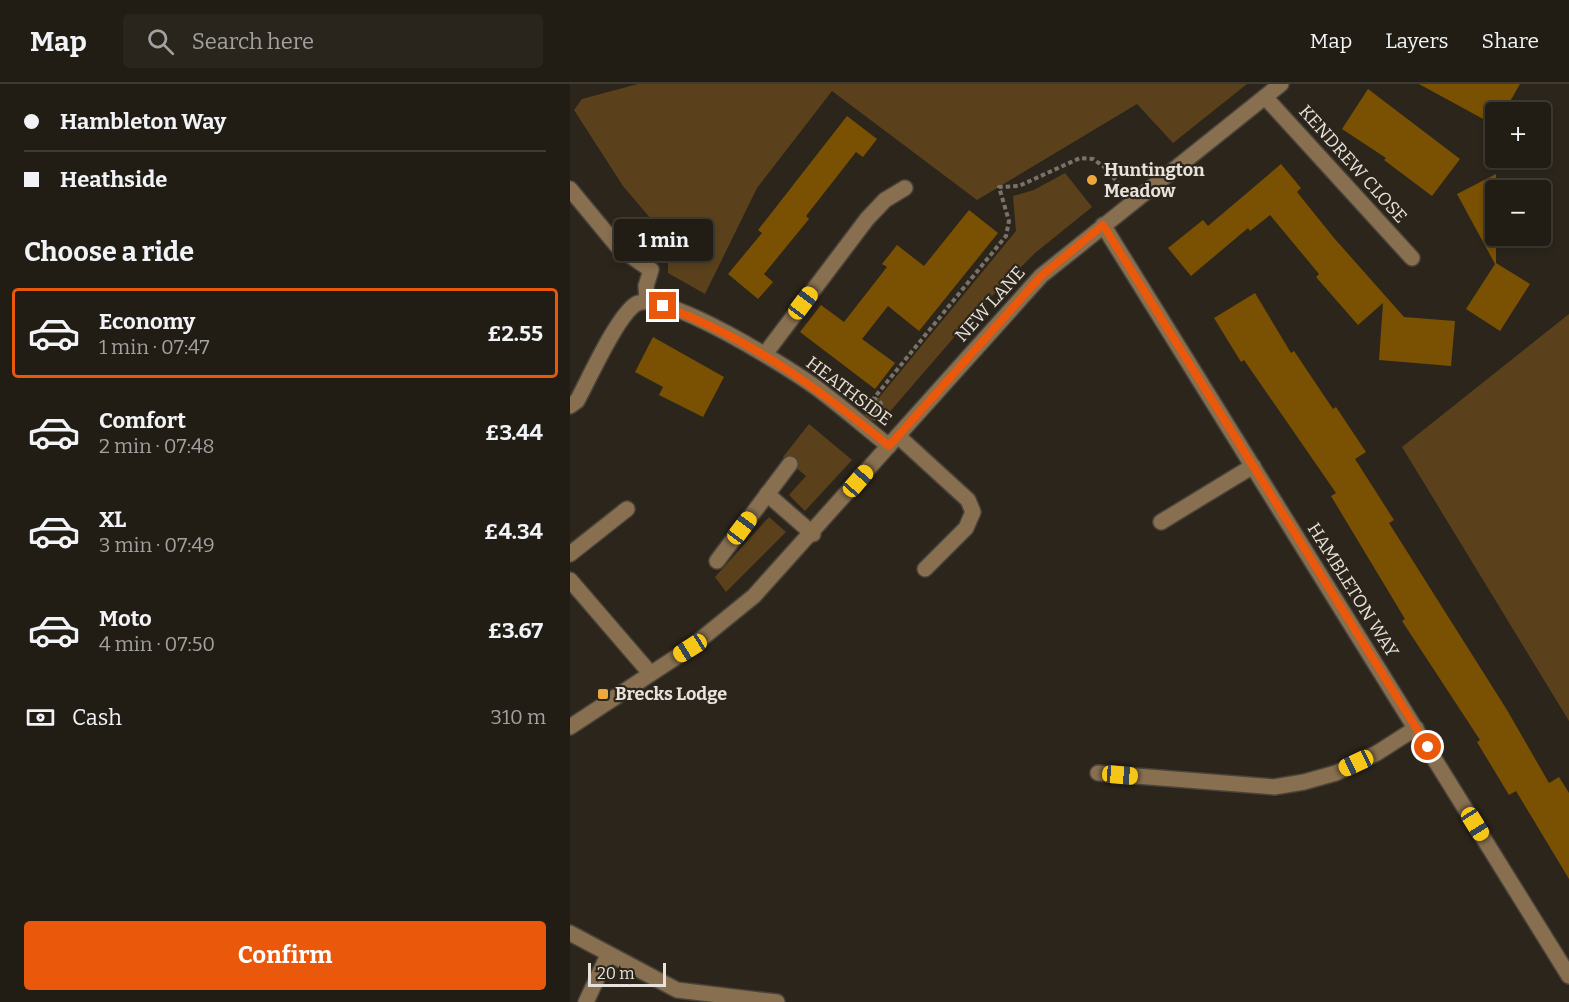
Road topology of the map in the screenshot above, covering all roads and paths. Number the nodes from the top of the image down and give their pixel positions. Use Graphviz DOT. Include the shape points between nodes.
graph roads {
  1 [pos="1281,84"];
  2 [pos="1265,97"];
  3 [pos="905,188"];
  4 [pos="570,189"];
  5 [pos="1132,202"];
  6 [pos="1103,225"];
  7 [pos="1412,258"];
  8 [pos="647,300"];
  9 [pos="765,354"];
  10 [pos="570,406"];
  11 [pos="863,426"];
  12 [pos="893,441"];
  13 [pos="790,464"];
  14 [pos="1253,466"];
  15 [pos="767,494"];
  16 [pos="627,508"];
  17 [pos="1161,522"];
  18 [pos="813,534"];
  19 [pos="570,554"];
  20 [pos="717,561"];
  21 [pos="925,569"];
  22 [pos="570,580"];
  23 [pos="650,673"];
  24 [pos="570,727"];
  25 [pos="1416,728"];
  26 [pos="1098,773"];
  27 [pos="570,933"];
  28 [pos="608,955"];
  29 [pos="1569,976"];
  30 [pos="586,1002"];
  31 [pos="777,1002"];
  1 -- 2 [label="street, NEW LANE"];
  2 -- 5 [label="street, NEW LANE"];
  2 -- 7 [label="street, KENDREW CLOSE"];
  3 -- 9 [label="street" via="885,200 867,219"];
  4 -- 8 [label="street" via="618,247 651,270"];
  5 -- 6 [label="street, NEW LANE"];
  5 -- 11 [label="path" via="1106,168 1093,159 1080,158 1019,186 999,187 1008,221 1006,237 874,398 881,403"];
  6 -- 12 [label="street, NEW LANE" via="1041,276"];
  6 -- 14 [label="street, HAMBLETON WAY"];
  8 -- 9 [label="street, HEATHSIDE" via="694,317"];
  8 -- 10 [label="street" via="635,305 622,319 577,401"];
  9 -- 11 [label="street, HEATHSIDE" via="818,389"];
  11 -- 12 [label="street, HEATHSIDE"];
  12 -- 18 [label="street, NEW LANE"];
  12 -- 21 [label="street, HEATHSIDE" via="968,500 973,512 966,528"];
  13 -- 15 [label="street"];
  14 -- 17 [label="street"];
  14 -- 25 [label="street, HAMBLETON WAY"];
  15 -- 18 [label="street"];
  15 -- 20 [label="street"];
  16 -- 19 [label="street"];
  18 -- 23 [label="street, NEW LANE" via="754,596 690,648"];
  22 -- 23 [label="street"];
  23 -- 24 [label="street, NEW LANE"];
  25 -- 26 [label="street" via="1335,773 1274,787"];
  25 -- 29 [label="street, HAMBLETON WAY"];
  27 -- 28 [label="street"];
  28 -- 30 [label="street"];
  28 -- 31 [label="street" via="678,990"];
}
